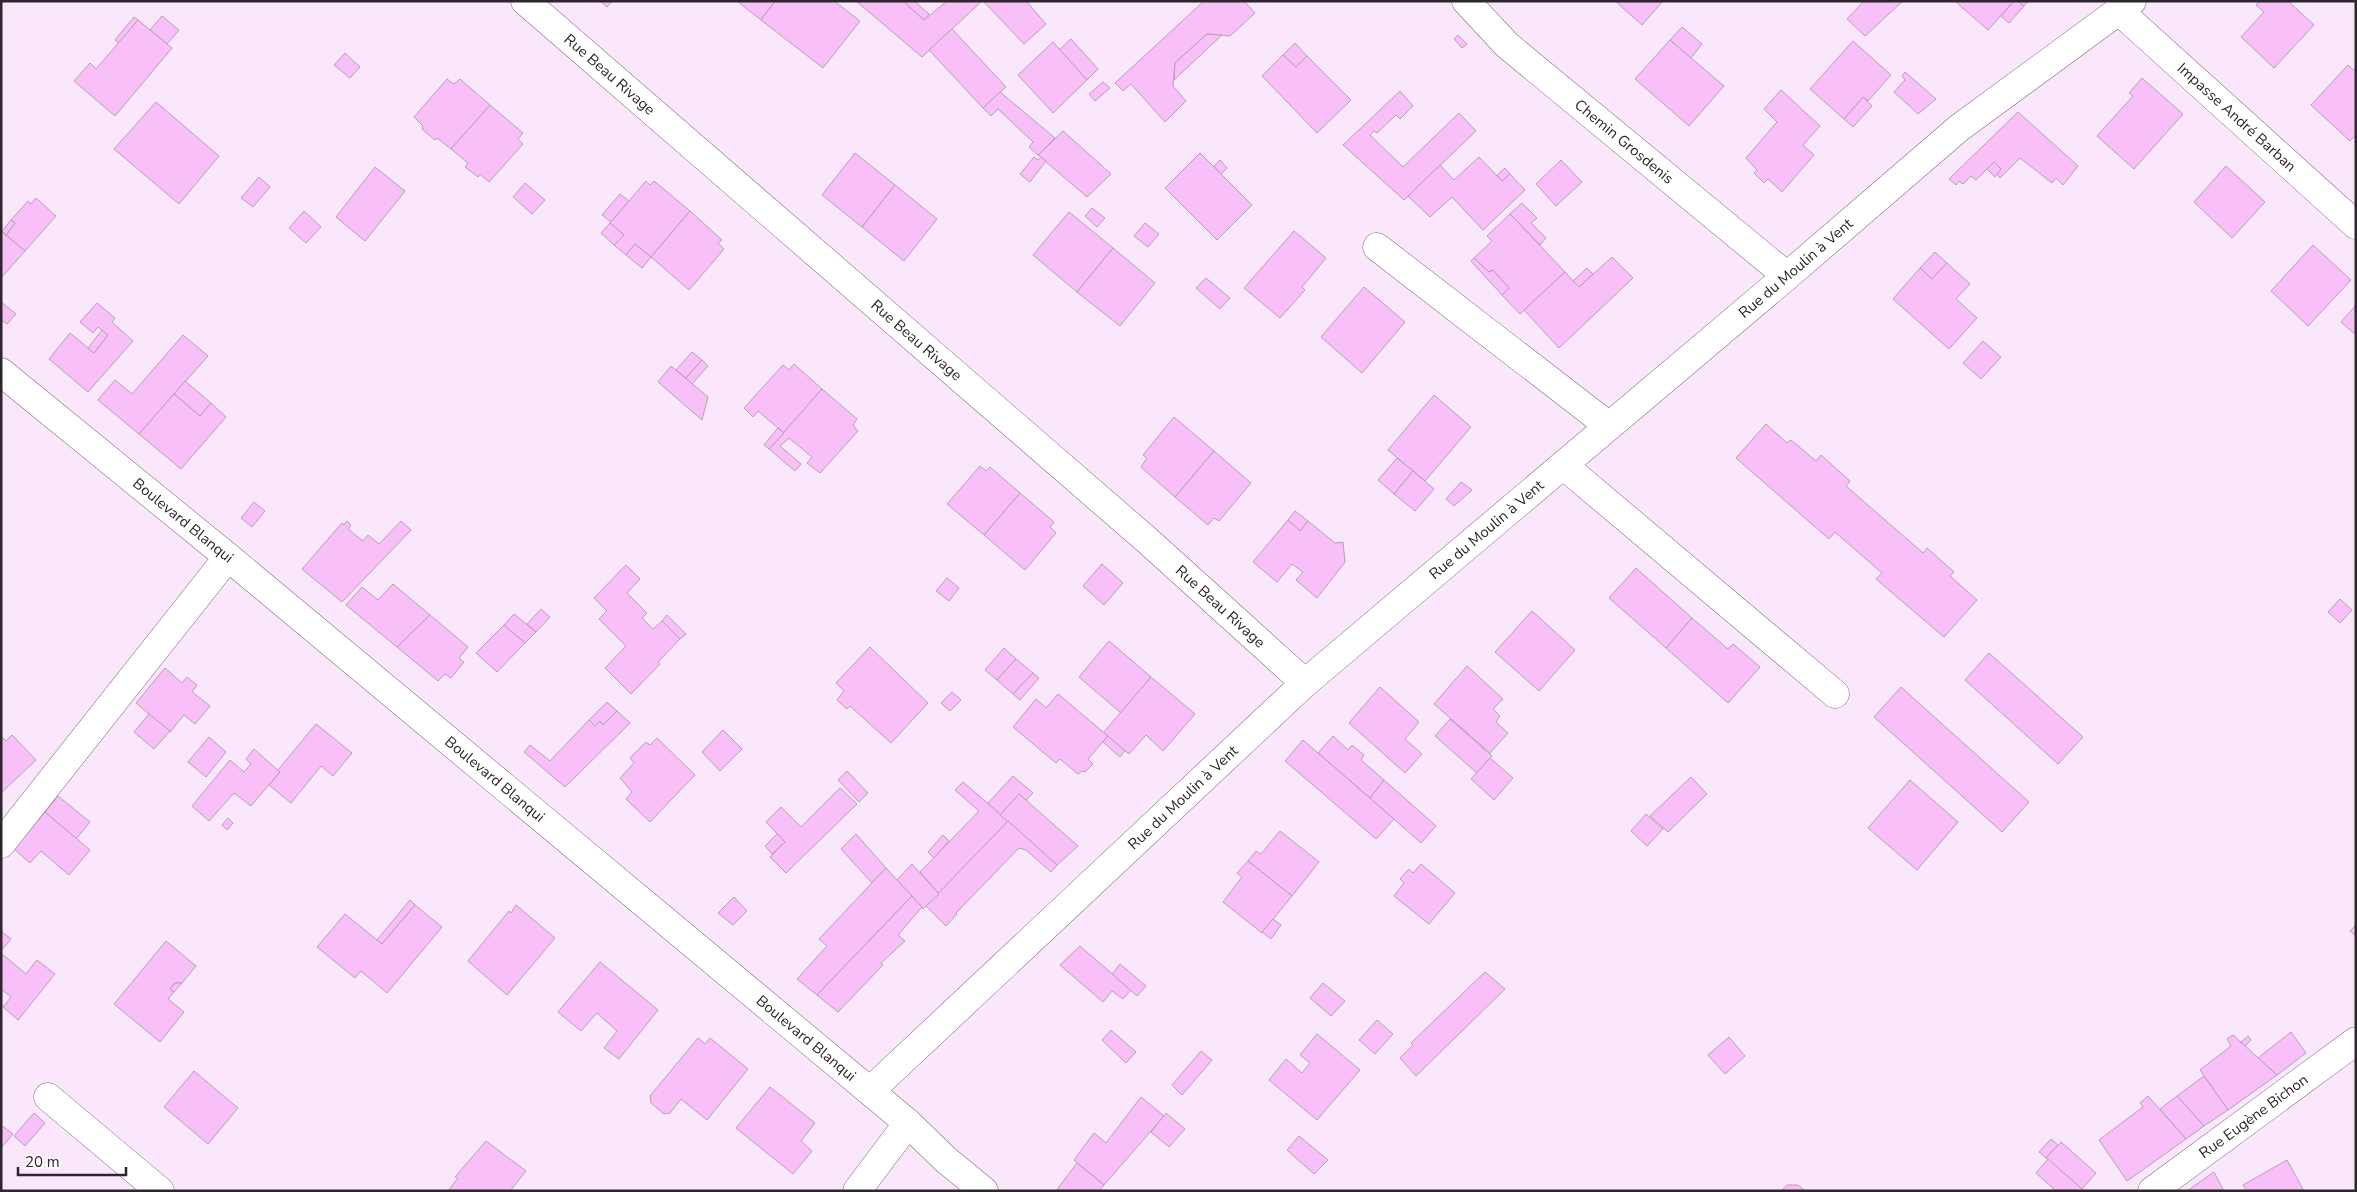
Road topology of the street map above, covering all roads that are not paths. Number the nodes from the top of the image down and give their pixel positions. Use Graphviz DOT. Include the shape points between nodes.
graph roads {
  1 [pos="524,1"];
  2 [pos="1466,1"];
  3 [pos="2125,6"];
  4 [pos="2356,226"];
  5 [pos="1377,247"];
  6 [pos="1787,276"];
  7 [pos="1,372"];
  8 [pos="1609,426"];
  9 [pos="1562,465"];
  10 [pos="228,557"];
  11 [pos="1305,683"];
  12 [pos="1835,694"];
  13 [pos="1,844"];
  14 [pos="2356,1041"];
  15 [pos="870,1092"];
  16 [pos="48,1097"];
  17 [pos="908,1123"];
  18 [pos="160,1191"];
  19 [pos="857,1191"];
  20 [pos="984,1191"];
  21 [pos="2152,1191"];
  1 -- 11 [label="street, Rue Beau Rivage" via="1148,541"];
  2 -- 6 [label="street, Chemin Grosdenis" via="1507,45"];
  3 -- 4 [label="street, Impasse André Barban"];
  3 -- 6 [label="street, Rue du Moulin à Vent" via="1959,128"];
  5 -- 8 [label="street"];
  6 -- 8 [label="street, Rue du Moulin à Vent"];
  7 -- 10 [label="street, Boulevard Blanqui"];
  8 -- 9 [label="street, Rue du Moulin à Vent"];
  9 -- 11 [label="street, Rue du Moulin à Vent"];
  9 -- 12 [label="street"];
  10 -- 13 [label="street"];
  10 -- 15 [label="street, Boulevard Blanqui"];
  11 -- 15 [label="street, Rue du Moulin à Vent"];
  14 -- 21 [label="street, Rue Eugène Bichon"];
  15 -- 17 [label="street, Boulevard Blanqui"];
  16 -- 18 [label="street"];
  17 -- 19 [label="street"];
  17 -- 20 [label="street, Boulevard Blanqui"];
}
